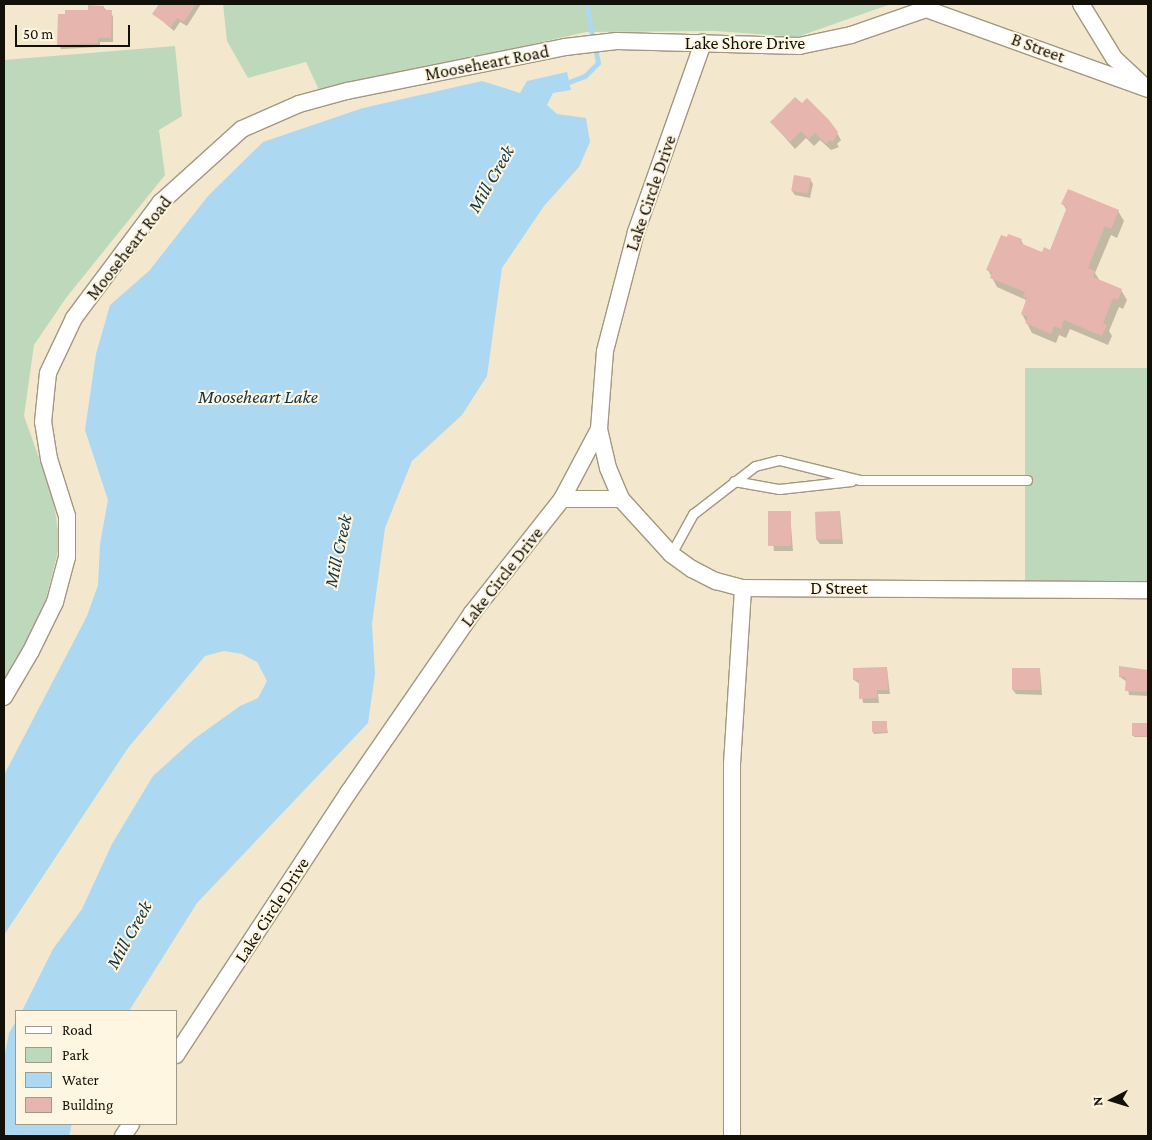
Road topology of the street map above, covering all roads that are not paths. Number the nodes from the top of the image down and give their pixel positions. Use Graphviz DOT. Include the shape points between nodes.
graph roads {
  1 [pos="1081,4"];
  2 [pos="929,6"];
  3 [pos="617,40"];
  4 [pos="703,44"];
  5 [pos="1147,88"];
  6 [pos="599,429"];
  7 [pos="860,480"];
  8 [pos="1027,480"];
  9 [pos="734,481"];
  10 [pos="562,499"];
  11 [pos="621,499"];
  12 [pos="671,554"];
  13 [pos="743,588"];
  14 [pos="1148,590"];
  15 [pos="4,696"];
  16 [pos="178,1052"];
  17 [pos="130,1125"];
  18 [pos="123,1136"];
  19 [pos="732,1136"];
  1 -- 5 [label="street" via="1114,58"];
  2 -- 4 [label="street, Lake Shore Drive" via="851,34 800,46"];
  2 -- 5 [label="street, B Street"];
  3 -- 4 [label="street, Lake Shore Drive"];
  3 -- 15 [label="street, Mooseheart Road" via="565,47 299,104 242,129 160,203 74,318 48,373 43,422 49,459 67,516 67,556 55,602 32,652"];
  4 -- 6 [label="street, Lake Circle Drive" via="636,232 605,350"];
  6 -- 10 [label="street, Lake Circle Drive"];
  6 -- 11 [label="street, D Street" via="608,468"];
  7 -- 8 [label="lane"];
  7 -- 9 [label="lane" via="779,489"];
  7 -- 9 [label="lane" via="779,460 755,466"];
  9 -- 12 [label="lane" via="693,514"];
  10 -- 11 [label="street"];
  10 -- 16 [label="street, Lake Circle Drive" via="472,614 348,794"];
  11 -- 12 [label="street, D Street"];
  12 -- 13 [label="street, D Street" via="716,581"];
  13 -- 14 [label="street, D Street"];
  13 -- 19 [label="street" via="732,764"];
  17 -- 18 [label="street"];
}
